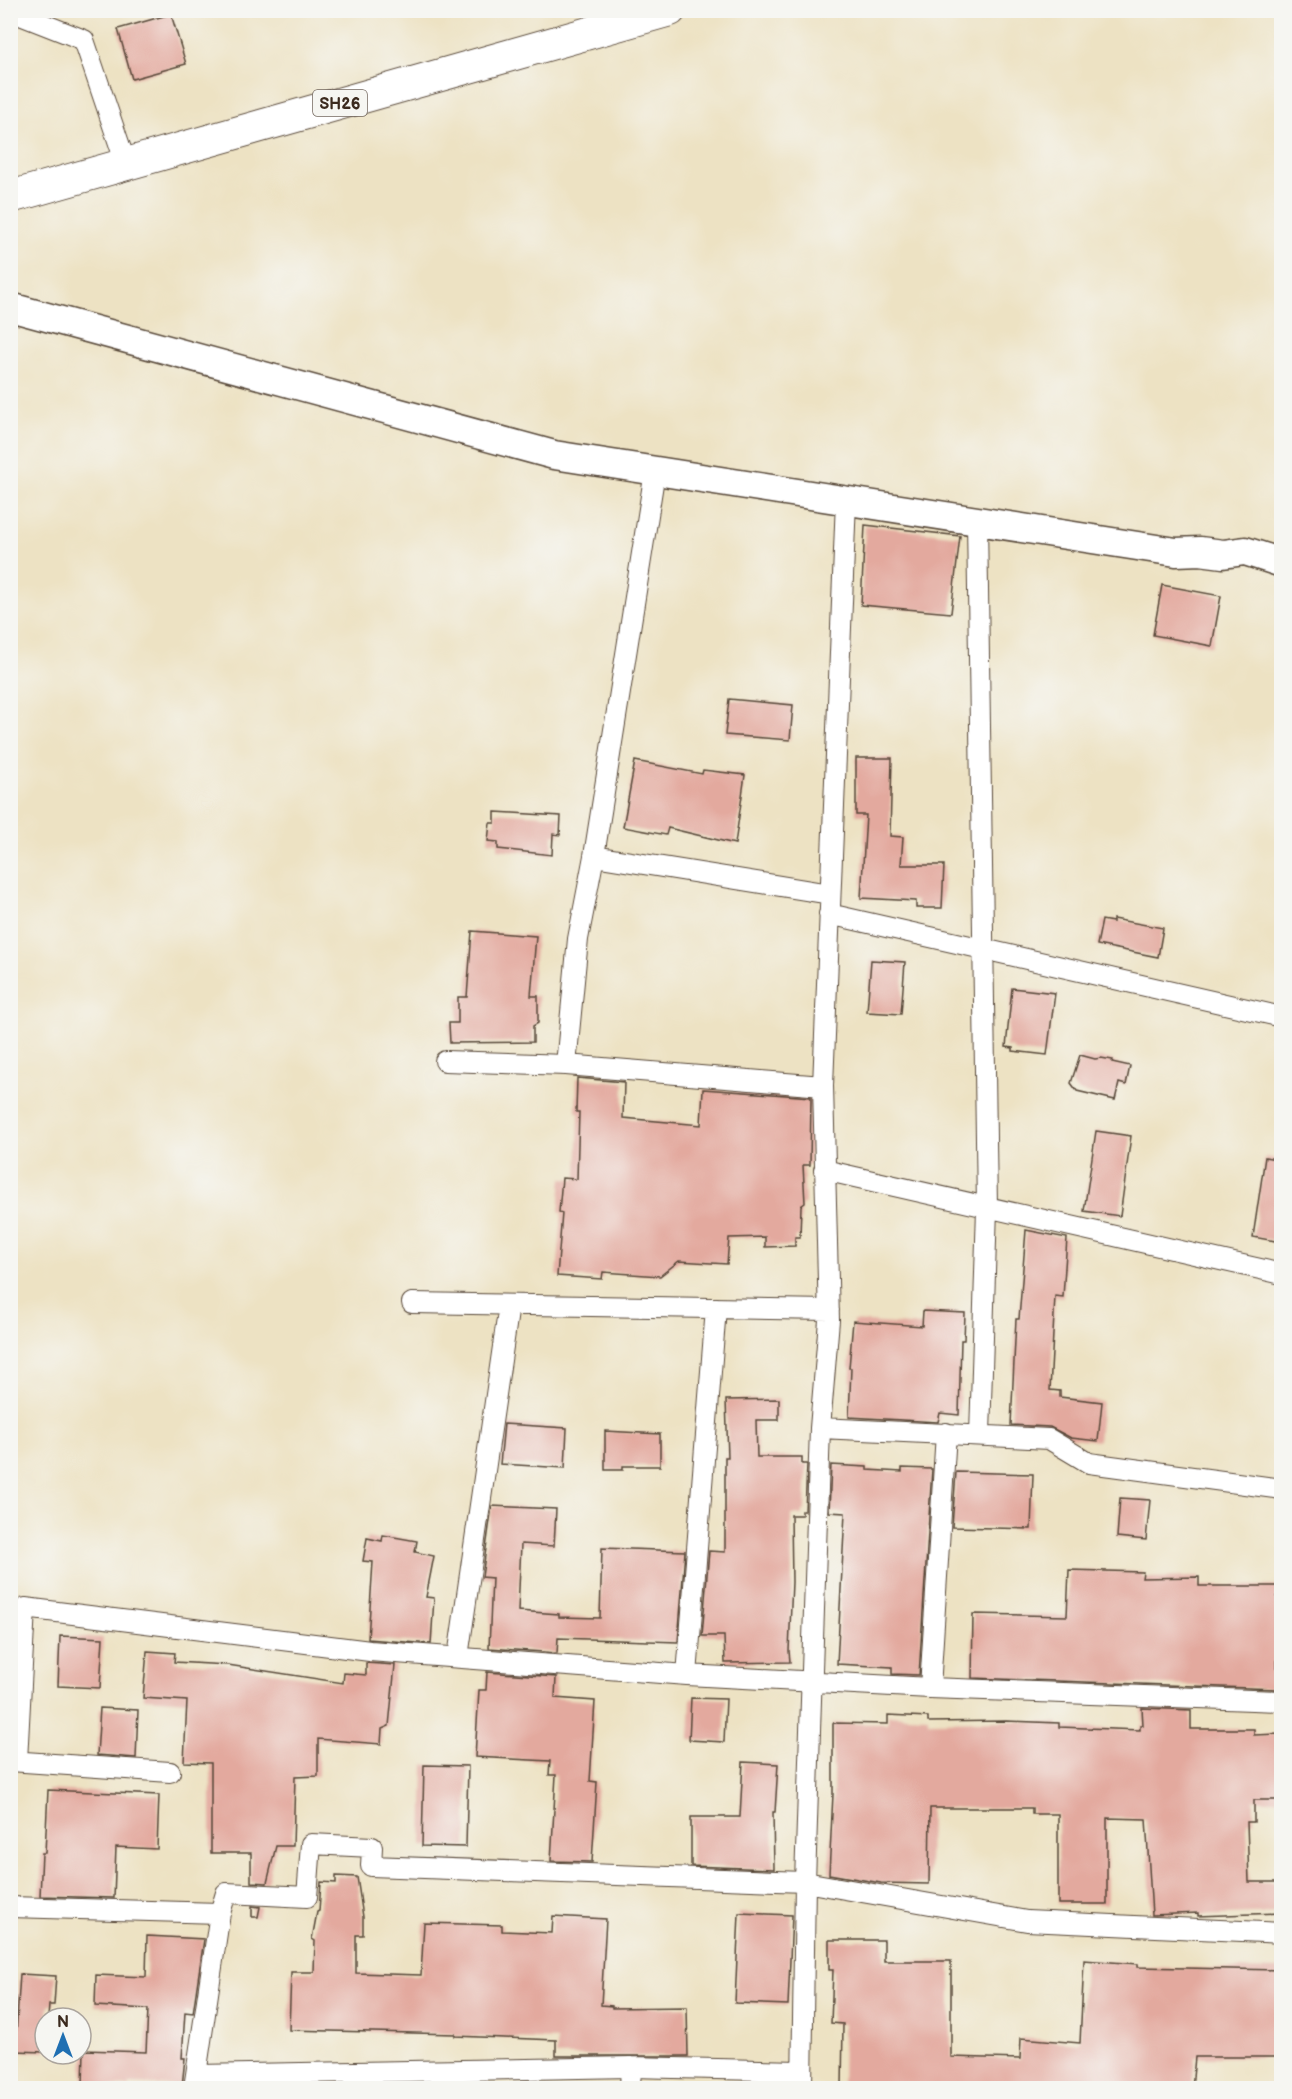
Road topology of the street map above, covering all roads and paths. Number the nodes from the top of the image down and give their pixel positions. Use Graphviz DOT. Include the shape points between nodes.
graph roads {
  1 [pos="670,10"];
  2 [pos="10,11"];
  3 [pos="126,164"];
  4 [pos="10,196"];
  5 [pos="10,307"];
  6 [pos="655,471"];
  7 [pos="846,500"];
  8 [pos="977,520"];
  9 [pos="1281,563"];
  10 [pos="594,856"];
  11 [pos="830,894"];
  12 [pos="829,914"];
  13 [pos="983,950"];
  14 [pos="1281,1017"];
  15 [pos="445,1061"];
  16 [pos="566,1065"];
  17 [pos="823,1086"];
  18 [pos="824,1170"];
  19 [pos="987,1208"];
  20 [pos="1281,1274"];
  21 [pos="412,1303"];
  22 [pos="510,1305"];
  23 [pos="716,1308"];
  24 [pos="829,1310"];
  25 [pos="820,1428"];
  26 [pos="946,1433"];
  27 [pos="980,1435"];
  28 [pos="1281,1489"];
  29 [pos="458,1657"];
  30 [pos="687,1675"];
  31 [pos="812,1681"];
  32 [pos="930,1688"];
  33 [pos="1281,1701"];
  34 [pos="14,1761"];
  35 [pos="170,1772"];
  36 [pos="805,1882"];
  37 [pos="10,1907"];
  38 [pos="220,1913"];
  39 [pos="1281,1933"];
  40 [pos="631,2067"];
  41 [pos="802,2080"];
  42 [pos="196,2082"];
  43 [pos="630,2088"];
  1 -- 3 [label="main road, SH26"];
  2 -- 3 [label="street" via="84,40"];
  3 -- 4 [label="main road, SH26"];
  5 -- 6 [label="main road" via="554,455"];
  6 -- 7 [label="main road"];
  6 -- 10 [label="street"];
  7 -- 8 [label="main road"];
  7 -- 11 [label="street"];
  8 -- 9 [label="main road" via="1176,552 1245,551"];
  8 -- 13 [label="street"];
  10 -- 11 [label="street"];
  10 -- 16 [label="street" via="578,939"];
  11 -- 12 [label="street"];
  12 -- 13 [label="street"];
  12 -- 17 [label="street"];
  13 -- 14 [label="street"];
  13 -- 19 [label="street"];
  15 -- 16 [label="street"];
  16 -- 17 [label="street"];
  17 -- 18 [label="street"];
  18 -- 19 [label="street"];
  18 -- 24 [label="street"];
  19 -- 20 [label="street"];
  19 -- 27 [label="street"];
  21 -- 22 [label="street"];
  22 -- 23 [label="street"];
  22 -- 29 [label="street"];
  23 -- 24 [label="street"];
  23 -- 30 [label="street"];
  24 -- 25 [label="street"];
  25 -- 26 [label="street"];
  25 -- 31 [label="street"];
  26 -- 27 [label="street"];
  26 -- 32 [label="street"];
  27 -- 28 [label="street" via="1049,1438 1089,1463"];
  29 -- 30 [label="street"];
  29 -- 34 [label="street" via="370,1651 25,1608"];
  30 -- 31 [label="street"];
  31 -- 32 [label="street"];
  31 -- 36 [label="street"];
  32 -- 33 [label="street"];
  34 -- 35 [label="street"];
  36 -- 38 [label="street" via="371,1866 372,1847 311,1844 307,1897 226,1893"];
  36 -- 39 [label="street" via="1027,1921"];
  36 -- 41 [label="street"];
  37 -- 38 [label="street"];
  38 -- 42 [label="street"];
  40 -- 41 [label="street"];
  40 -- 42 [label="street"];
  40 -- 43 [label="street"];
}
